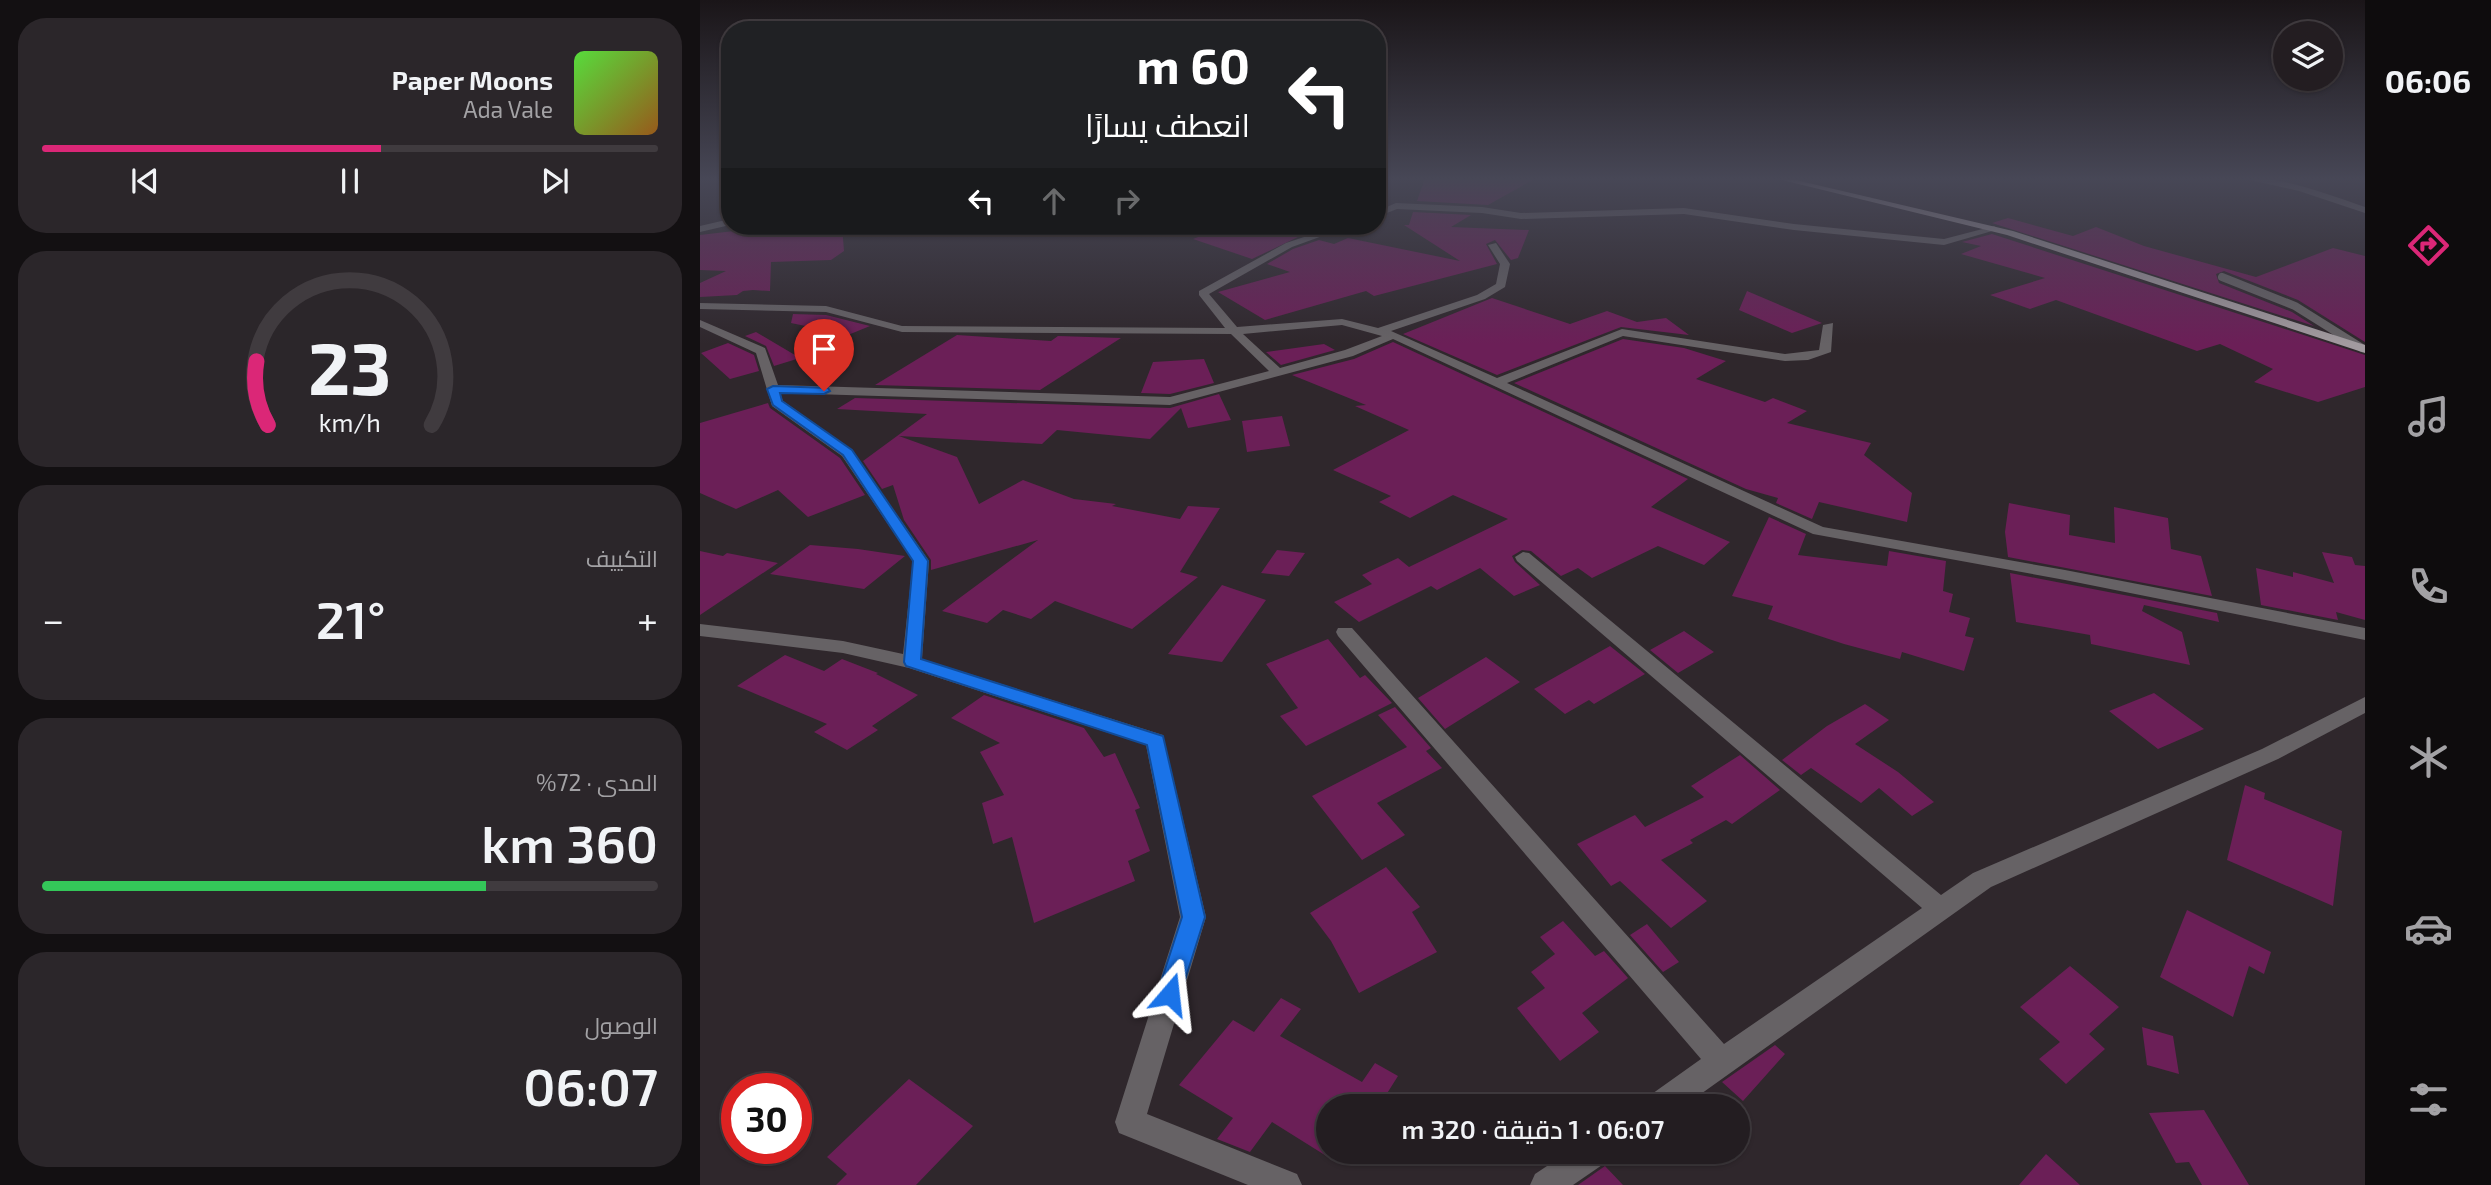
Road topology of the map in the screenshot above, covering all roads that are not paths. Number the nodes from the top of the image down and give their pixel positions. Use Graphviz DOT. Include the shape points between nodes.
graph roads {
  1 [pos="1857,233"];
  2 [pos="1977,233"];
  3 [pos="2007,233"];
  4 [pos="1318,235"];
  5 [pos="1493,245"];
  6 [pos="2222,277"];
  7 [pos="700,306"];
  8 [pos="700,323"];
  9 [pos="1829,325"];
  10 [pos="1234,331"];
  11 [pos="1386,333"];
  12 [pos="2363,349"];
  13 [pos="1277,372"];
  14 [pos="1496,383"];
  15 [pos="773,389"];
  16 [pos="1523,557"];
  17 [pos="700,630"];
  18 [pos="1345,632"];
  19 [pos="2365,634"];
  20 [pos="912,662"];
  21 [pos="2365,704"];
  22 [pos="1940,909"];
  23 [pos="1722,1062"];
  24 [pos="1676,1094"];
  25 [pos="1577,1164"];
  26 [pos="1286,1185"];
  27 [pos="1546,1185"];
  1 -- 2 [label="street" via="1944,242"];
  3 -- 12 [label="main road"];
  4 -- 10 [label="street" via="1289,245 1203,293"];
  5 -- 11 [label="street" via="1505,264 1501,285"];
  6 -- 12 [label="lane" via="2298,306"];
  7 -- 10 [label="street" via="826,309 902,329"];
  8 -- 15 [label="street" via="761,351"];
  9 -- 14 [label="street" via="1825,352 1818,356 1791,357 1622,332"];
  10 -- 11 [label="street" via="1342,322"];
  10 -- 13 [label="street"];
  11 -- 13 [label="street" via="1349,353"];
  11 -- 14 [label="street"];
  13 -- 15 [label="street" via="1170,401"];
  14 -- 19 [label="street" via="1819,531"];
  15 -- 20 [label="street" via="777,403 848,453 921,561"];
  16 -- 22 [label="street"];
  17 -- 20 [label="street" via="843,647"];
  18 -- 23 [label="street"];
  20 -- 26 [label="street" via="1156,740 1193,917 1130,1122"];
  21 -- 22 [label="street" via="2270,754 1982,880"];
  22 -- 23 [label="street"];
  23 -- 24 [label="street"];
  25 -- 27 [label="street"];
}
